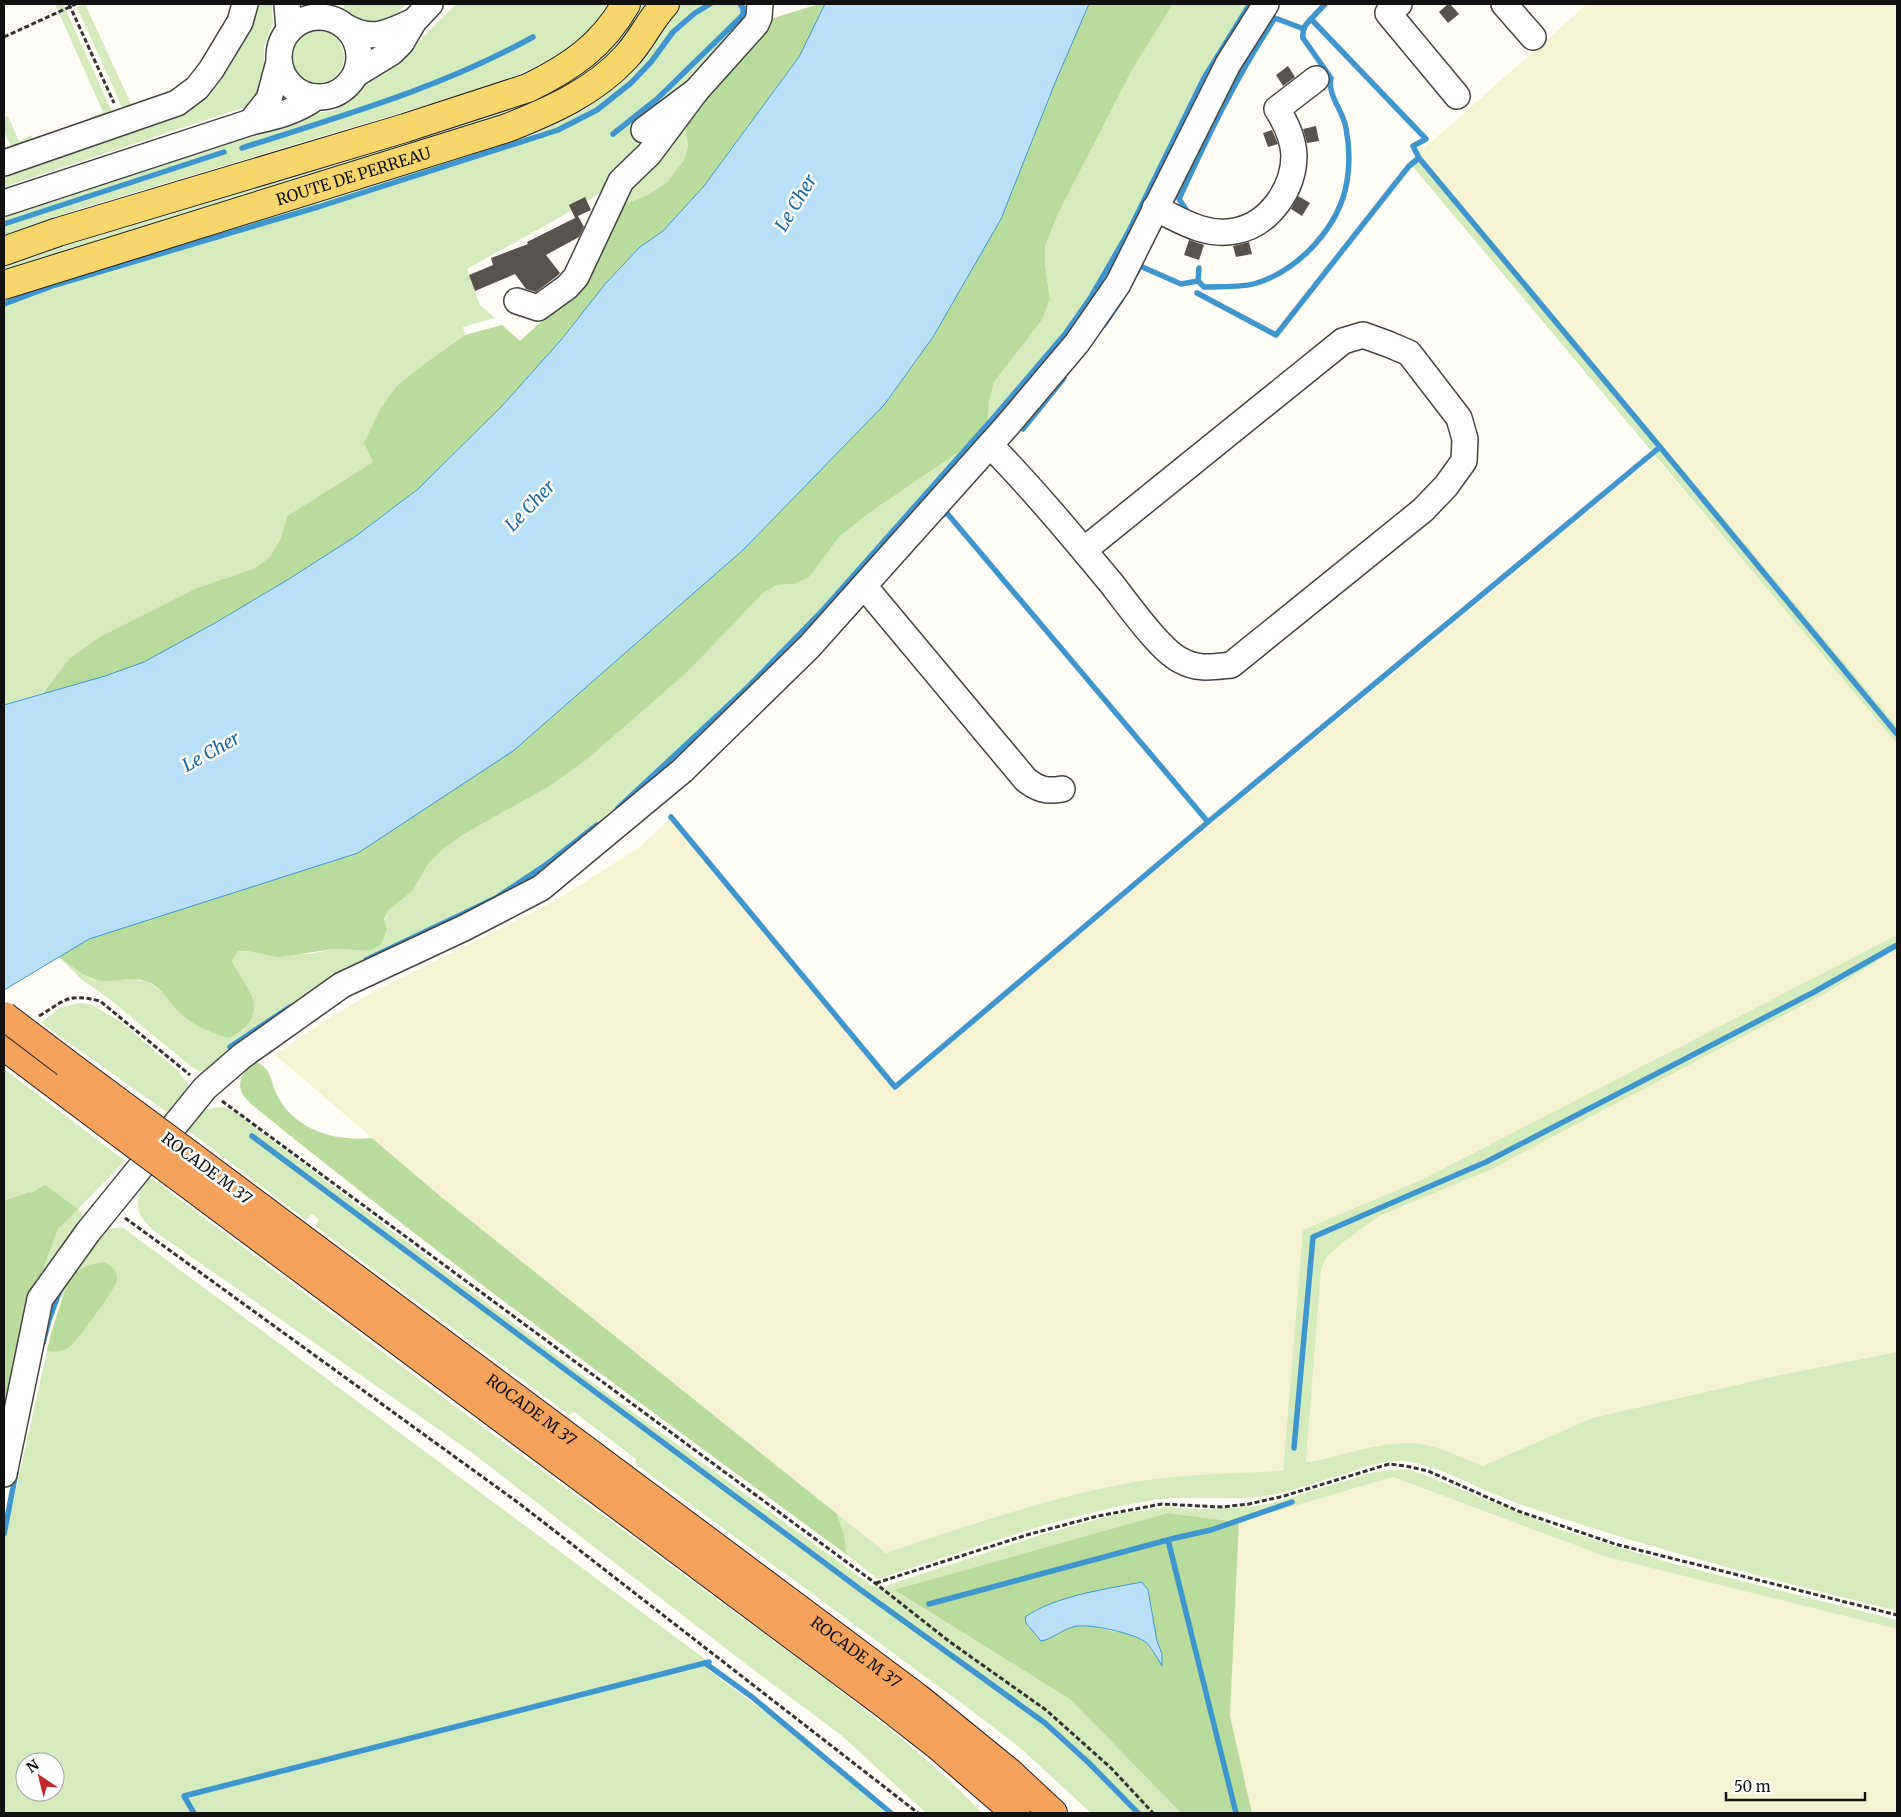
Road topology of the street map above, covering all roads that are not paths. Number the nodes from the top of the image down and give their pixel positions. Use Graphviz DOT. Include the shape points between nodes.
graph roads {
  1 [pos="245,4"];
  2 [pos="286,4"];
  3 [pos="626,4"];
  4 [pos="665,4"];
  5 [pos="760,4"];
  6 [pos="1266,4"];
  7 [pos="1399,4"];
  8 [pos="1504,4"];
  9 [pos="422,12"];
  10 [pos="341,18"];
  11 [pos="289,30"];
  12 [pos="1533,38"];
  13 [pos="279,62"];
  14 [pos="356,74"];
  15 [pos="1316,79"];
  16 [pos="696,92"];
  17 [pos="1458,96"];
  18 [pos="315,98"];
  19 [pos="251,122"];
  20 [pos="644,130"];
  21 [pos="4,163"];
  22 [pos="4,203"];
  23 [pos="1155,208"];
  24 [pos="4,251"];
  25 [pos="4,285"];
  26 [pos="517,302"];
  27 [pos="990,445"];
  28 [pos="1084,550"];
  29 [pos="864,586"];
  30 [pos="1062,789"];
  31 [pos="4,1016"];
  32 [pos="4,1046"];
  33 [pos="58,1072"];
  34 [pos="4,1474"];
  35 [pos="612,1484"];
  36 [pos="1016,1813"];
  37 [pos="1053,1813"];
  1 -- 21 [label="street" via="240,22 211,70 197,88 177,103"];
  2 -- 11 [label="street"];
  3 -- 24 [label="main road, ROUTE DE PERREAU" via="615,24 584,55 528,88"];
  4 -- 25 [label="main road, ROUTE DE PERREAU" via="640,41 602,79 543,114"];
  5 -- 16 [label="street" via="756,24"];
  6 -- 23 [label="street" via="1228,64"];
  7 -- 17 [label="street" via="1388,14"];
  8 -- 12 [label="street"];
  9 -- 10 [label="street" via="392,30 374,36 363,35"];
  9 -- 14 [label="street" via="392,52"];
  10 -- 11 [label="street" via="302,20"];
  10 -- 14 [label="street" via="358,44"];
  11 -- 13 [label="street" via="281,45"];
  13 -- 18 [label="street" via="281,72 294,90"];
  13 -- 19 [label="street" via="270,99"];
  14 -- 18 [label="street" via="339,93"];
  15 -- 23 [label="street" via="1277,109 1291,138 1292,171 1281,197 1262,219 1234,232 1216,232 1190,226"];
  16 -- 20 [label="street"];
  16 -- 26 [label="street" via="650,154 615,191 576,277 538,308"];
  18 -- 19 [label="street" via="296,109"];
  19 -- 22 [label="street"];
  23 -- 27 [label="street" via="1118,284 1100,310 1077,343"];
  27 -- 28 [label="street"];
  27 -- 29 [label="street"];
  28 -- 28 [label="street" via="1156,639 1178,659 1203,668 1231,665 1423,510 1464,461 1466,439 1459,418 1409,353 1363,335 1343,341"];
  29 -- 30 [label="street" via="1026,780 1038,789"];
  29 -- 34 [label="street" via="809,647 682,771 541,888 342,985 242,1056 205,1088 88,1232 40,1299"];
  31 -- 33 [label="highway, ROCADE M 37, bridge"];
  32 -- 33 [label="highway, ROCADE M 37"];
  33 -- 35 [label="highway, ROCADE M 37, bridge"];
  35 -- 36 [label="highway, ROCADE M 37"];
  35 -- 37 [label="highway, ROCADE M 37" via="918,1698 1009,1772"];
}
